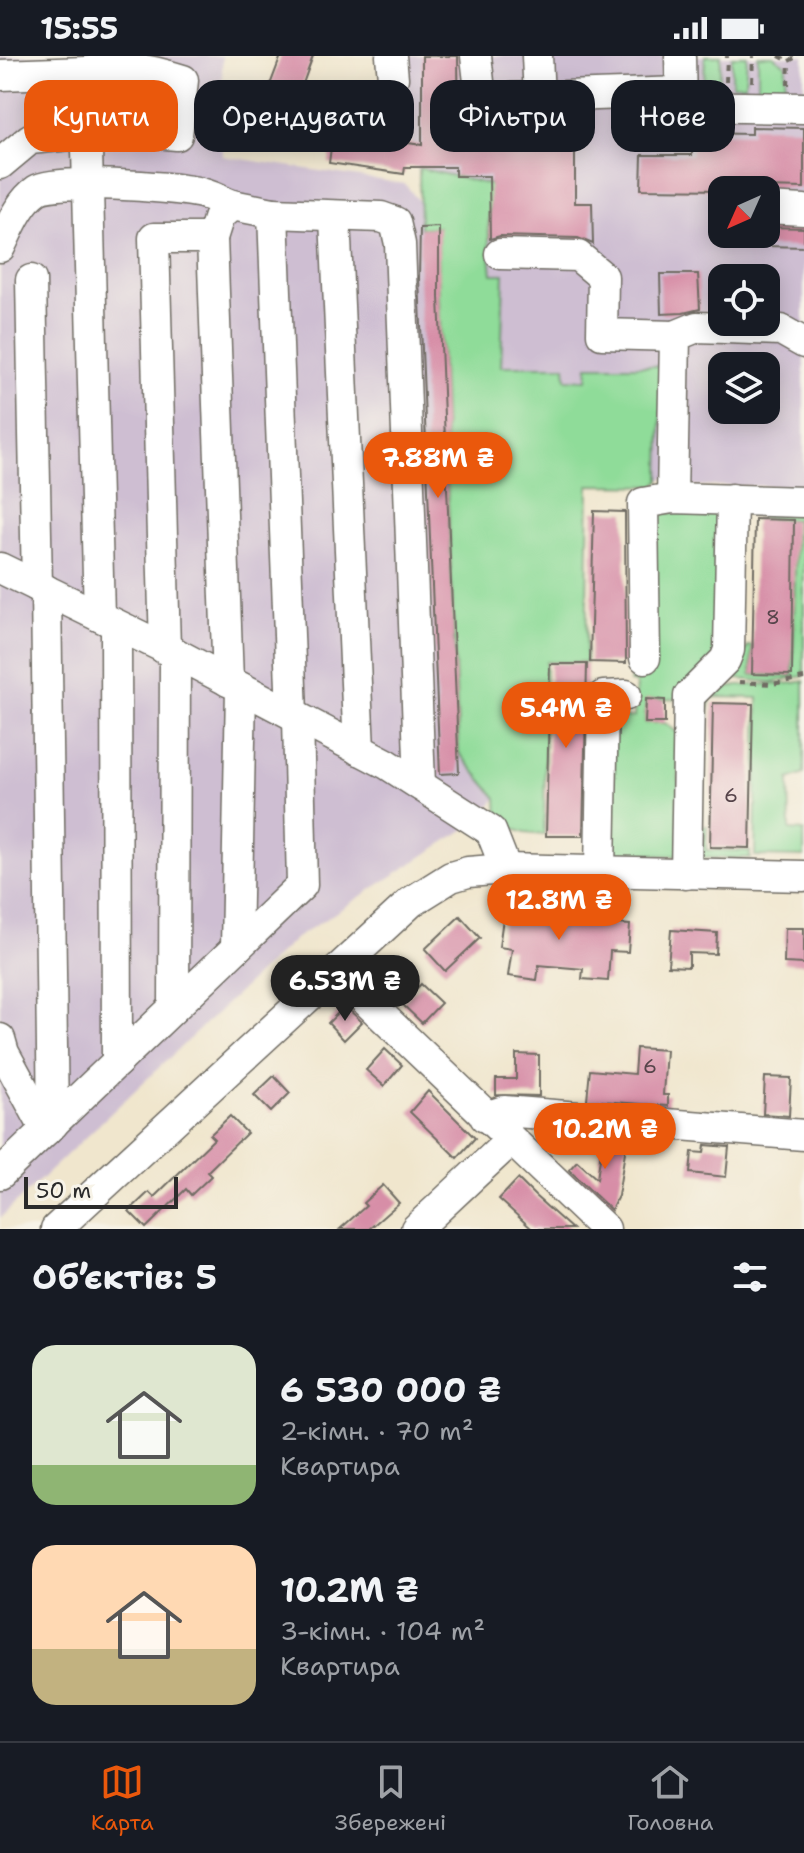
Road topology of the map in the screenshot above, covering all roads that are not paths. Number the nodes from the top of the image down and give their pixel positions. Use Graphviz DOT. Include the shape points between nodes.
graph roads {
  1 [pos="476,56"];
  2 [pos="537,56"];
  3 [pos="680,56"];
  4 [pos="85,72"];
  5 [pos="0,75"];
  6 [pos="85,80"];
  7 [pos="479,80"];
  8 [pos="538,80"];
  9 [pos="681,80"];
  10 [pos="735,107"];
  11 [pos="804,108"];
  12 [pos="178,126"];
  13 [pos="0,139"];
  14 [pos="24,139"];
  15 [pos="24,144"];
  16 [pos="87,152"];
  17 [pos="0,164"];
  18 [pos="88,184"];
  19 [pos="232,205"];
  20 [pos="780,209"];
  21 [pos="804,210"];
  22 [pos="273,213"];
  23 [pos="335,217"];
  24 [pos="212,238"];
  25 [pos="0,247"];
  26 [pos="500,254"];
  27 [pos="31,280"];
  28 [pos="675,336"];
  29 [pos="804,343"];
  30 [pos="672,498"];
  31 [pos="732,499"];
  32 [pos="804,502"];
  33 [pos="0,568"];
  34 [pos="41,588"];
  35 [pos="108,620"];
  36 [pos="170,651"];
  37 [pos="645,658"];
  38 [pos="234,684"];
  39 [pos="626,695"];
  40 [pos="295,716"];
  41 [pos="359,750"];
  42 [pos="420,785"];
  43 [pos="506,869"];
  44 [pos="600,872"];
  45 [pos="686,874"];
  46 [pos="804,876"];
  47 [pos="236,948"];
  48 [pos="336,972"];
  49 [pos="174,1007"];
  50 [pos="1,1049"];
  51 [pos="117,1062"];
  52 [pos="485,1117"];
  53 [pos="49,1127"];
  54 [pos="804,1135"];
  55 [pos="510,1141"];
  56 [pos="0,1174"];
  57 [pos="56,1229"];
  58 [pos="416,1229"];
  59 [pos="605,1229"];
  1 -- 7 [label="street"];
  2 -- 8 [label="street"];
  3 -- 9 [label="street"];
  4 -- 5 [label="street"];
  4 -- 6 [label="street"];
  4 -- 12 [label="street" via="116,66 183,80"];
  10 -- 11 [label="street"];
  13 -- 14 [label="street"];
  15 -- 17 [label="street"];
  16 -- 18 [label="street"];
  18 -- 19 [label="street" via="199,192"];
  18 -- 25 [label="street" via="37,190 16,215"];
  18 -- 35 [label="street"];
  19 -- 22 [label="street"];
  19 -- 24 [label="street" via="219,216"];
  20 -- 21 [label="street"];
  22 -- 23 [label="street"];
  22 -- 40 [label="street"];
  23 -- 41 [label="street"];
  23 -- 42 [label="street" via="395,222 400,244"];
  24 -- 36 [label="street" via="154,238"];
  24 -- 38 [label="street"];
  26 -- 28 [label="street" via="578,256 603,277 602,334"];
  27 -- 34 [label="street"];
  28 -- 29 [label="street" via="697,327 781,330"];
  28 -- 30 [label="street"];
  30 -- 31 [label="street"];
  30 -- 37 [label="street" via="643,503"];
  31 -- 32 [label="street"];
  31 -- 45 [label="street" via="729,650 689,696"];
  33 -- 34 [label="street"];
  34 -- 35 [label="street"];
  34 -- 53 [label="street"];
  35 -- 36 [label="street"];
  35 -- 51 [label="street"];
  36 -- 38 [label="street"];
  36 -- 49 [label="street"];
  38 -- 40 [label="street"];
  38 -- 47 [label="street"];
  39 -- 44 [label="street" via="603,696"];
  40 -- 41 [label="street"];
  40 -- 47 [label="street" via="302,885"];
  41 -- 42 [label="street"];
  42 -- 43 [label="street" via="491,831"];
  43 -- 44 [label="street"];
  43 -- 48 [label="street" via="451,877 411,902"];
  44 -- 45 [label="street"];
  45 -- 46 [label="street"];
  47 -- 49 [label="street"];
  48 -- 52 [label="street"];
  48 -- 57 [label="street"];
  49 -- 51 [label="street"];
  50 -- 53 [label="street"];
  51 -- 53 [label="street"];
  52 -- 54 [label="street" via="504,1111"];
  52 -- 55 [label="street"];
  53 -- 56 [label="street"];
  55 -- 58 [label="street"];
  55 -- 59 [label="street"];
}
